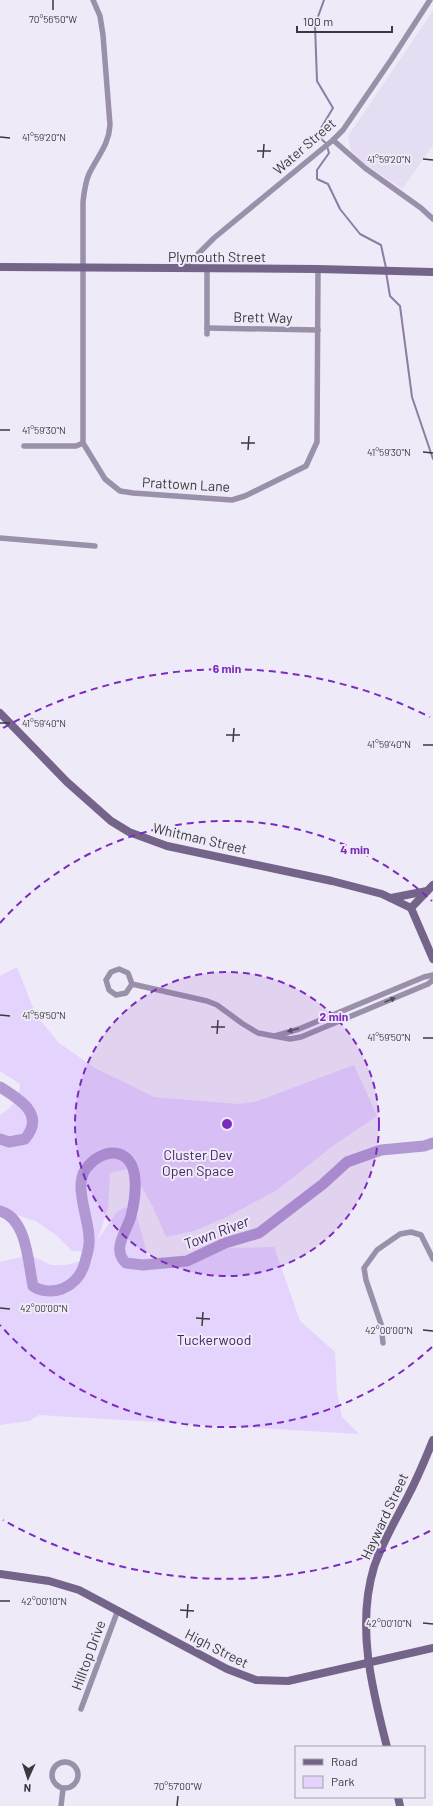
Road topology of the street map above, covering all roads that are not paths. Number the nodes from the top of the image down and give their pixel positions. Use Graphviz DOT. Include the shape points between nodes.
graph roads {
  1 [pos="93,0"];
  2 [pos="430,0"];
  3 [pos="333,140"];
  4 [pos="433,219"];
  5 [pos="0,267"];
  6 [pos="84,268"];
  7 [pos="183,269"];
  8 [pos="207,269"];
  9 [pos="318,270"];
  10 [pos="433,272"];
  11 [pos="318,330"];
  12 [pos="83,443"];
  13 [pos="24,446"];
  14 [pos="0,538"];
  15 [pos="95,546"];
  16 [pos="0,713"];
  17 [pos="430,888"];
  18 [pos="391,898"];
  19 [pos="411,908"];
  20 [pos="433,959"];
  21 [pos="433,976"];
  22 [pos="433,980"];
  23 [pos="132,984"];
  24 [pos="367,1000"];
  25 [pos="348,1008"];
  26 [pos="370,1008"];
  27 [pos="352,1016"];
  28 [pos="275,1036"];
  29 [pos="433,1259"];
  30 [pos="383,1344"];
  31 [pos="433,1440"];
  32 [pos="0,1574"];
  33 [pos="118,1610"];
  34 [pos="433,1648"];
  35 [pos="369,1663"];
  36 [pos="81,1709"];
  37 [pos="387,1746"];
  38 [pos="63,1788"];
  39 [pos="61,1806"];
  1 -- 6 [label="street" via="100,16 103,35 110,130 105,147 89,174 84,190"];
  2 -- 3 [label="street, Water Street" via="347,125"];
  3 -- 4 [label="street" via="365,168"];
  3 -- 7 [label="street, Water Street" via="214,238"];
  5 -- 6 [label="street, Plymouth Street"];
  6 -- 7 [label="street, Plymouth Street"];
  6 -- 12 [label="street"];
  7 -- 8 [label="street, Plymouth Street"];
  8 -- 9 [label="street, Plymouth Street"];
  8 -- 11 [label="street, Brett Way" via="207,331"];
  9 -- 10 [label="street, Plymouth Street"];
  9 -- 11 [label="street, Prattown Lane"];
  11 -- 12 [label="street, Prattown Lane" via="318,422 317,442 313,453 306,466 245,496 223,500 120,491 105,479"];
  12 -- 13 [label="street" via="76,446"];
  14 -- 15 [label="street"];
  16 -- 18 [label="street, Whitman Street" via="67,782 111,821 129,832 167,846 316,877"];
  17 -- 18 [label="street"];
  17 -- 19 [label="street"];
  18 -- 19 [label="street, Whitman Street"];
  19 -- 20 [label="street"];
  21 -- 24 [label="street" via="424,977"];
  26 -- 22 [label="street, one-way"];
  23 -- 23 [label="street" via="128,991 118,995 109,990 106,980 111,972 119,969 128,973"];
  23 -- 28 [label="street" via="212,1003 254,1032"];
  24 -- 25 [label="street"];
  24 -- 26 [label="street"];
  25 -- 27 [label="street"];
  25 -- 28 [label="street, one-way" via="299,1029"];
  26 -- 27 [label="street"];
  27 -- 28 [label="street" via="298,1038"];
  29 -- 30 [label="street" via="421,1235 406,1232 383,1245 366,1264 364,1274 381,1324"];
  31 -- 35 [label="street, Hayward Street" via="411,1491 382,1547 372,1577 365,1620"];
  32 -- 33 [label="street, High Street" via="65,1585 86,1592"];
  33 -- 35 [label="street, High Street" via="227,1670 256,1680 288,1681"];
  33 -- 36 [label="street, Hilltop Drive"];
  34 -- 35 [label="street, High Street"];
  35 -- 37 [label="street, Hayward Street"];
  38 -- 38 [label="street" via="54,1782 53,1771 61,1763 69,1761 75,1765 78,1775 73,1786"];
  38 -- 39 [label="street"];
}
